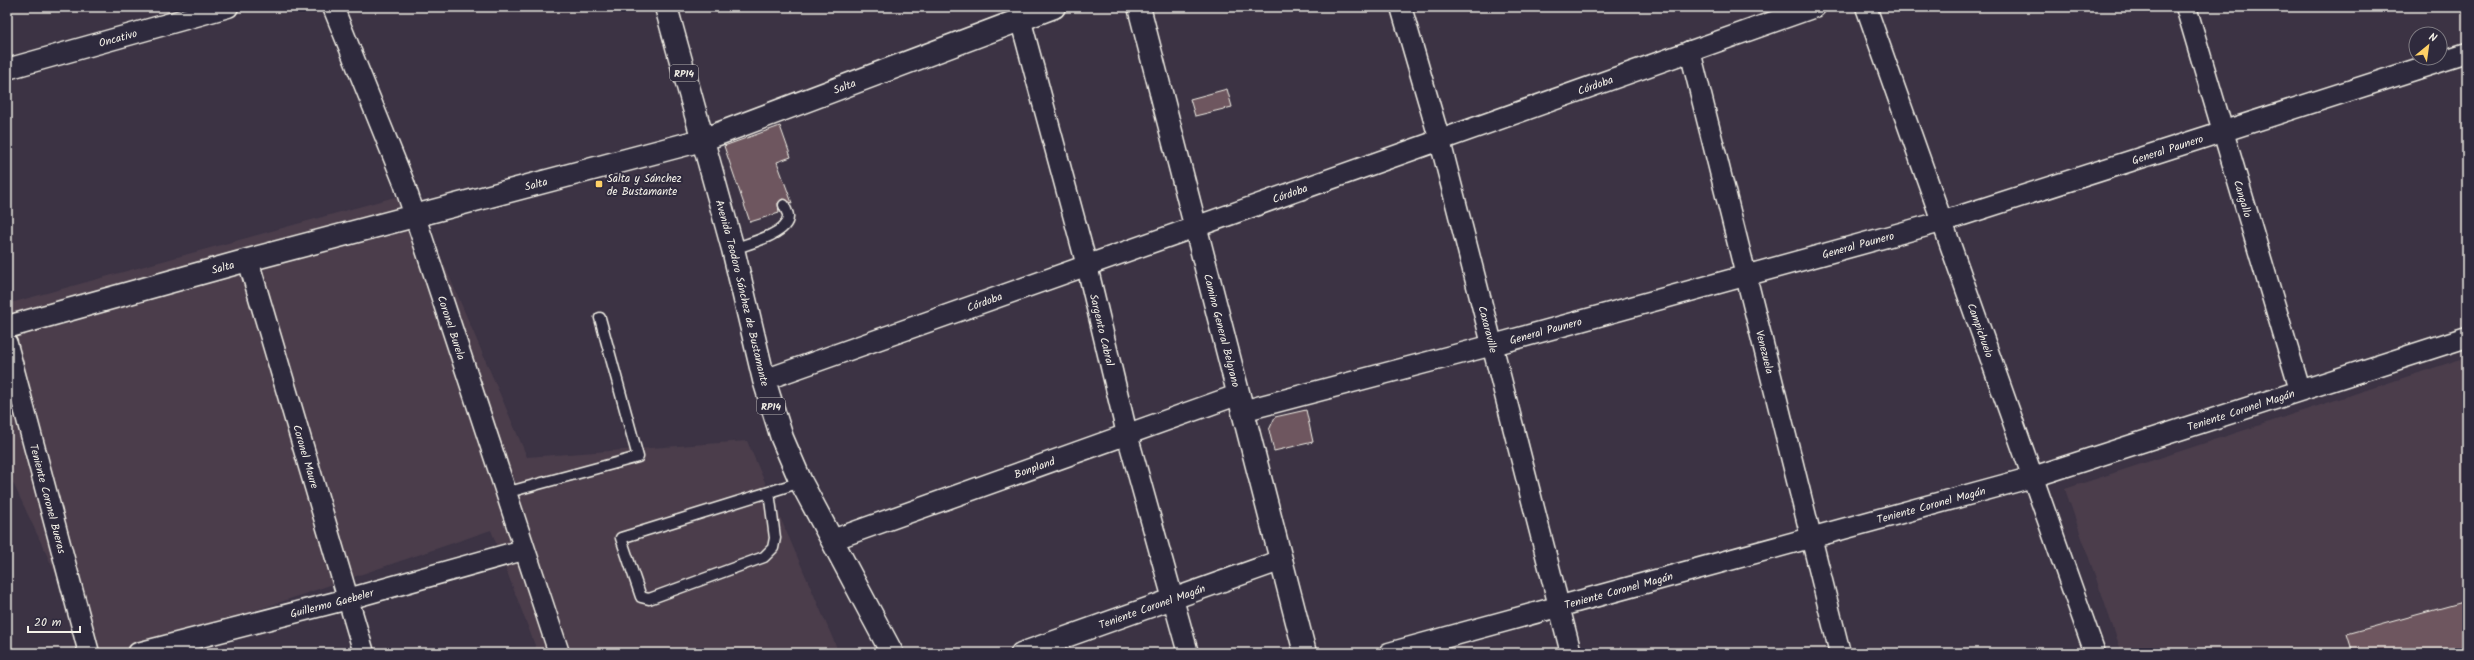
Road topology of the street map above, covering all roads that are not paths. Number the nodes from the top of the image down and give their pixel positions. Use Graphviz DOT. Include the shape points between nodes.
graph roads {
  1 [pos="228,7"];
  2 [pos="333,7"];
  3 [pos="666,7"];
  4 [pos="1054,7"];
  5 [pos="1139,7"];
  6 [pos="1401,7"];
  7 [pos="1815,7"];
  8 [pos="1866,7"];
  9 [pos="2186,7"];
  10 [pos="1019,14"];
  11 [pos="1690,51"];
  12 [pos="2467,53"];
  13 [pos="7,69"];
  14 [pos="2224,130"];
  15 [pos="702,140"];
  16 [pos="1440,141"];
  17 [pos="784,205"];
  18 [pos="415,217"];
  19 [pos="1941,222"];
  20 [pos="1195,228"];
  21 [pos="733,249"];
  22 [pos="248,260"];
  23 [pos="1087,266"];
  24 [pos="1746,275"];
  25 [pos="600,318"];
  26 [pos="7,327"];
  27 [pos="2467,337"];
  28 [pos="7,344"];
  29 [pos="1493,345"];
  30 [pos="764,380"];
  31 [pos="2300,390"];
  32 [pos="1240,403"];
  33 [pos="1127,434"];
  34 [pos="2033,477"];
  35 [pos="801,482"];
  36 [pos="769,492"];
  37 [pos="505,493"];
  38 [pos="1811,539"];
  39 [pos="832,540"];
  40 [pos="524,550"];
  41 [pos="1282,560"];
  42 [pos="348,599"];
  43 [pos="1173,599"];
  44 [pos="1560,607"];
  45 [pos="89,653"];
  46 [pos="138,653"];
  47 [pos="364,653"];
  48 [pos="559,653"];
  49 [pos="892,653"];
  50 [pos="1021,653"];
  51 [pos="1188,653"];
  52 [pos="1305,653"];
  53 [pos="1389,653"];
  54 [pos="1571,653"];
  55 [pos="1840,653"];
  56 [pos="2095,653"];
  1 -- 13 [label="street, Oncativo"];
  2 -- 18 [label="street, Coronel Burela" via="404,183"];
  3 -- 15 [label="street, Avenida Teodoro Sánchez de Bustamante / RP14"];
  4 -- 10 [label="street, Salta"];
  5 -- 20 [label="street, Camino General Belgrano"];
  6 -- 16 [label="street, Caxaraville"];
  7 -- 11 [label="street, Córdoba"];
  8 -- 19 [label="street, Campichuelo"];
  9 -- 14 [label="street, Cangallo"];
  10 -- 15 [label="street, Salta" via="754,128"];
  10 -- 23 [label="street, Sargento Cabral"];
  11 -- 16 [label="street, Córdoba"];
  11 -- 24 [label="street, Venezuela"];
  12 -- 14 [label="street, General Paunero"];
  14 -- 19 [label="street, General Paunero"];
  14 -- 31 [label="street, Cangallo"];
  15 -- 18 [label="street, Salta"];
  15 -- 21 [label="street, Avenida Teodoro Sánchez de Bustamante / RP14"];
  16 -- 20 [label="street, Córdoba"];
  16 -- 29 [label="street, Caxaraville"];
  17 -- 21 [label="lane" via="789,217 786,226 779,232"];
  18 -- 22 [label="street, Salta"];
  18 -- 37 [label="street, Coronel Burela"];
  19 -- 24 [label="street, General Paunero"];
  19 -- 34 [label="street, Campichuelo"];
  20 -- 23 [label="street, Córdoba"];
  20 -- 32 [label="street, Camino General Belgrano"];
  21 -- 30 [label="street, Avenida Teodoro Sánchez de Bustamante / RP14"];
  22 -- 26 [label="street, Salta"];
  22 -- 42 [label="street, Coronel Maure"];
  23 -- 30 [label="street, Córdoba"];
  23 -- 33 [label="street, Sargento Cabral"];
  24 -- 29 [label="street, General Paunero"];
  24 -- 38 [label="street, Venezuela"];
  25 -- 37 [label="lane" via="638,457"];
  27 -- 31 [label="street, Teniente Coronel Magán"];
  28 -- 45 [label="street, Teniente Coronel Bueras"];
  29 -- 32 [label="street, General Paunero"];
  29 -- 44 [label="street, Caxaraville"];
  30 -- 35 [label="street, Avenida Teodoro Sánchez de Bustamante / RP14" via="782,438"];
  31 -- 34 [label="street, Teniente Coronel Magán"];
  32 -- 33 [label="street, Bonpland"];
  32 -- 41 [label="street, Camino General Belgrano"];
  33 -- 39 [label="street, Bonpland"];
  33 -- 43 [label="street, Sargento Cabral"];
  34 -- 38 [label="street, Teniente Coronel Magán"];
  34 -- 56 [label="street, Campichuelo"];
  35 -- 36 [label="lane"];
  35 -- 39 [label="street, Avenida Teodoro Sánchez de Bustamante / RP14"];
  36 -- 36 [label="lane" via="621,538 641,597 649,599 764,557 773,548 775,538"];
  37 -- 40 [label="street, Coronel Burela"];
  38 -- 44 [label="street, Teniente Coronel Magán"];
  38 -- 55 [label="street, Venezuela"];
  39 -- 49 [label="street, Avenida Teodoro Sánchez de Bustamante / RP14"];
  40 -- 42 [label="street, Guillermo Gaebeler"];
  40 -- 48 [label="street, Coronel Burela"];
  41 -- 43 [label="street, Teniente Coronel Magán"];
  41 -- 52 [label="street, Camino General Belgrano"];
  42 -- 46 [label="street, Guillermo Gaebeler"];
  42 -- 47 [label="street, Coronel Maure"];
  43 -- 50 [label="street, Teniente Coronel Magán"];
  43 -- 51 [label="street, Sargento Cabral"];
  44 -- 53 [label="street, Teniente Coronel Magán"];
  44 -- 54 [label="street, Caxaraville"];
}
